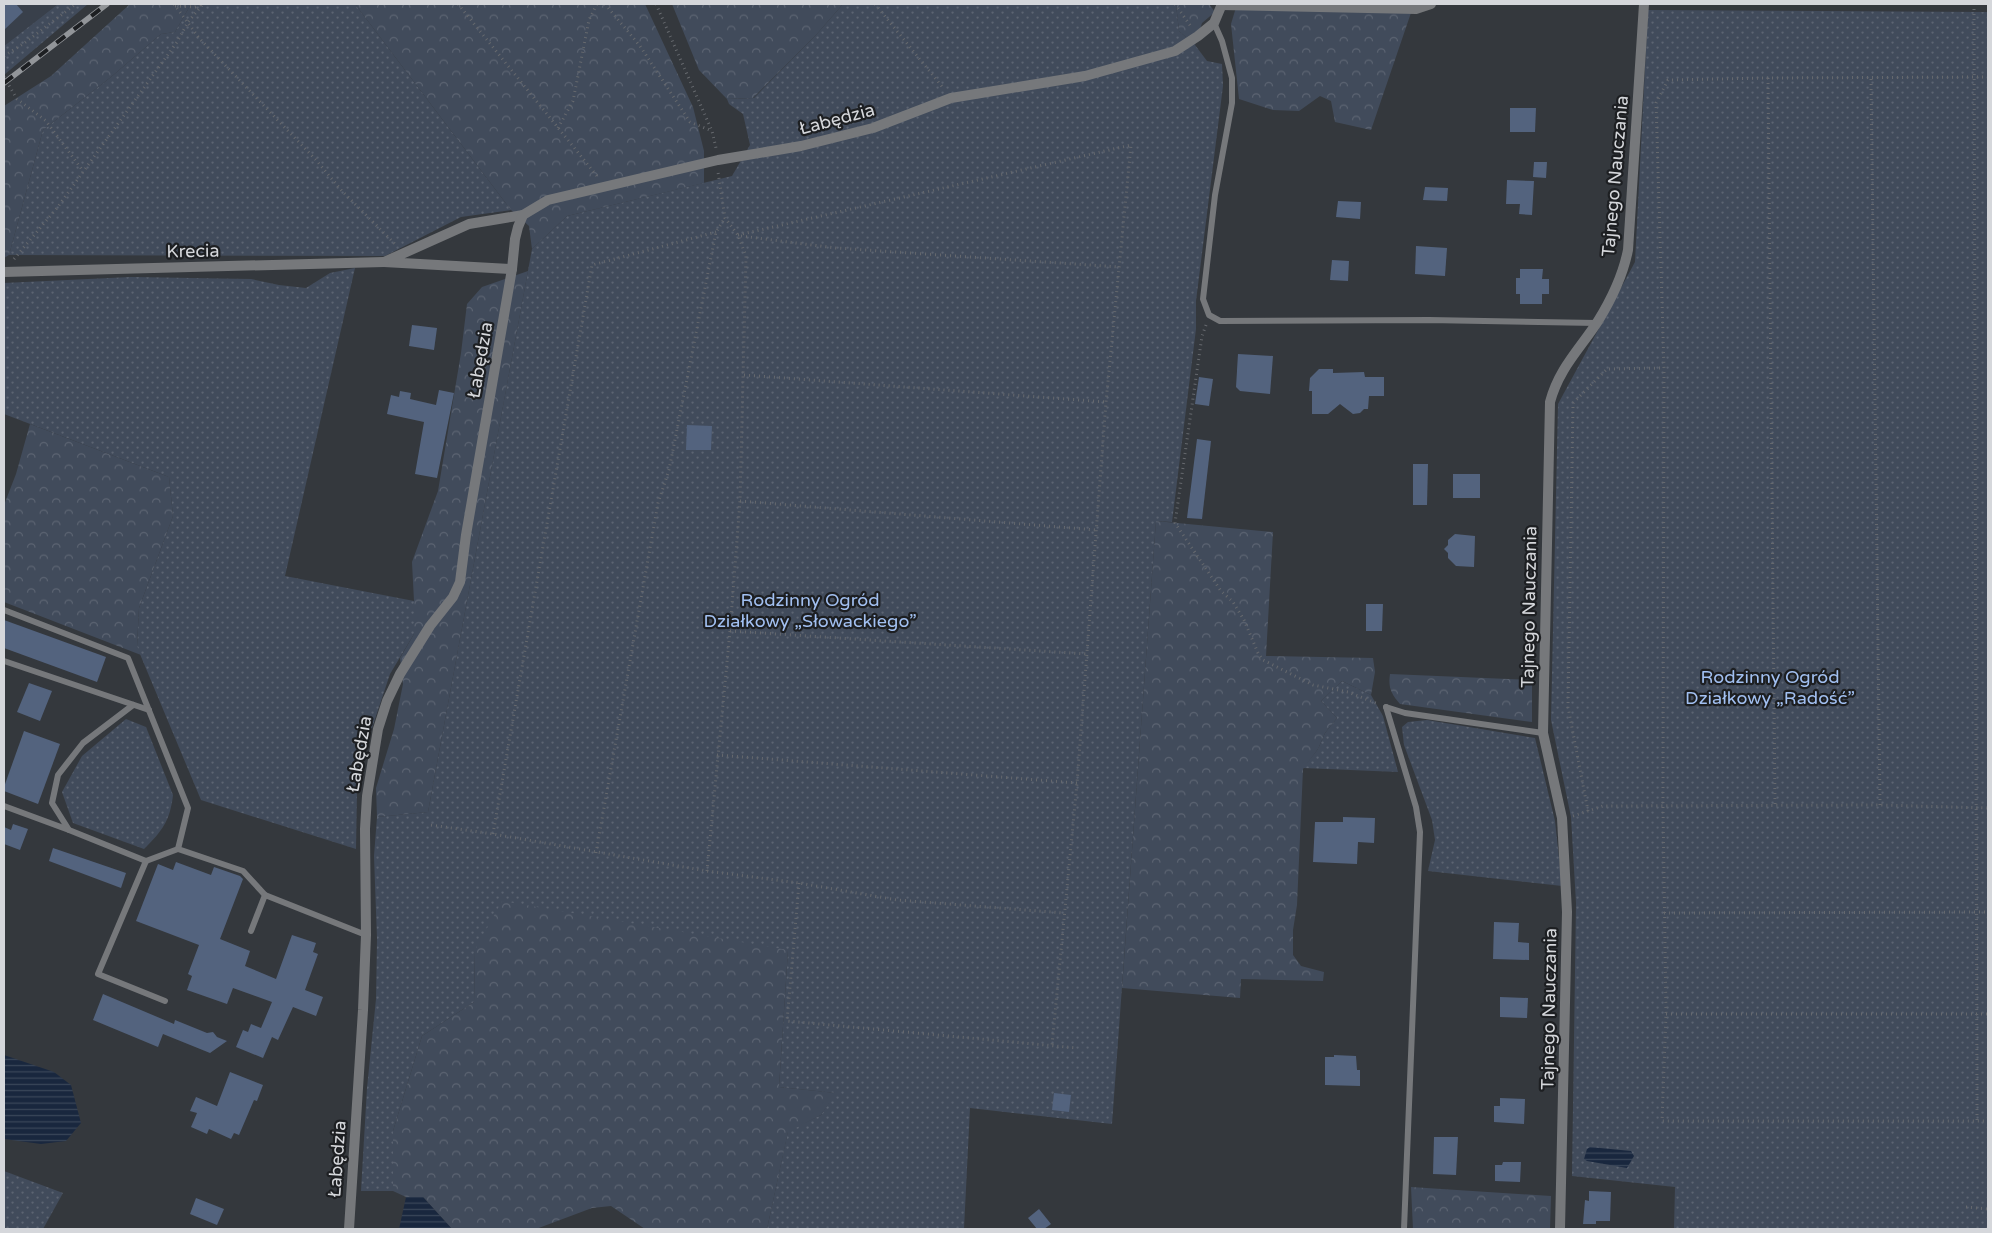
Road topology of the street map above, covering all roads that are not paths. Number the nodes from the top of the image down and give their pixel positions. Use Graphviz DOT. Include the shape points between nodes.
graph roads {
  1 [pos="1222,4"];
  2 [pos="1431,4"];
  3 [pos="1644,4"];
  4 [pos="1214,23"];
  5 [pos="523,215"];
  6 [pos="384,262"];
  7 [pos="7,268"];
  8 [pos="512,269"];
  9 [pos="1597,323"];
  10 [pos="4,610"];
  11 [pos="4,661"];
  12 [pos="133,705"];
  13 [pos="149,710"];
  14 [pos="1543,733"];
  15 [pos="4,806"];
  16 [pos="68,830"];
  17 [pos="178,849"];
  18 [pos="146,862"];
  19 [pos="265,896"];
  20 [pos="251,931"];
  21 [pos="366,935"];
  22 [pos="165,1001"];
  23 [pos="349,1229"];
  24 [pos="1404,1229"];
  25 [pos="1560,1229"];
  1 -- 2 [label="street" via="1416,9"];
  1 -- 4 [label="street, Łabędzia"];
  3 -- 9 [label="street, Tajnego Nauczania" via="1628,250 1620,279"];
  4 -- 5 [label="street, Łabędzia" via="1175,51 1085,76 951,98 873,128 548,200"];
  4 -- 9 [label="lane" via="1232,78 1232,103 1215,195 1205,280 1203,299 1209,315 1220,321"];
  5 -- 6 [label="street, Krecia" via="469,224"];
  5 -- 8 [label="street, Łabędzia" via="516,233"];
  6 -- 7 [label="street, Krecia"];
  6 -- 8 [label="street, Krecia"];
  8 -- 21 [label="street, Łabędzia" via="460,582 400,674 378,729 365,829"];
  9 -- 14 [label="street, Tajnego Nauczania" via="1559,376 1550,402"];
  10 -- 13 [label="lane" via="128,658"];
  11 -- 12 [label="lane"];
  12 -- 13 [label="lane"];
  12 -- 16 [label="lane" via="83,743 58,775 52,803"];
  13 -- 17 [label="lane" via="188,808"];
  14 -- 24 [label="lane" via="1405,713 1386,707 1416,807 1420,832"];
  14 -- 25 [label="street, Tajnego Nauczania" via="1562,818 1567,912"];
  15 -- 16 [label="lane"];
  16 -- 18 [label="lane"];
  17 -- 18 [label="lane"];
  17 -- 19 [label="lane" via="243,871"];
  18 -- 22 [label="lane" via="98,974"];
  19 -- 20 [label="lane"];
  19 -- 21 [label="lane"];
  21 -- 23 [label="street, Łabędzia"];
}
